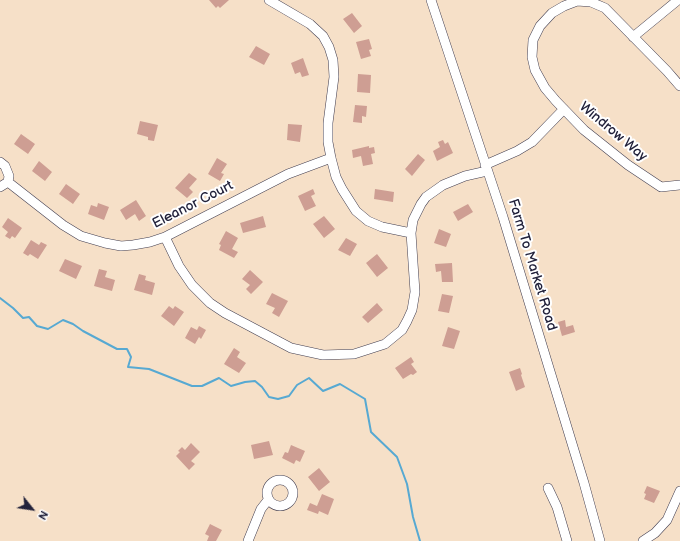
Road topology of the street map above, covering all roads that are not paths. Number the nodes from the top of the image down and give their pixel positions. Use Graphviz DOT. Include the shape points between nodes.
graph roads {
  1 [pos="269,0"];
  2 [pos="431,0"];
  3 [pos="678,0"];
  4 [pos="633,37"];
  5 [pos="680,86"];
  6 [pos="564,109"];
  7 [pos="331,158"];
  8 [pos="0,162"];
  9 [pos="486,168"];
  10 [pos="4,184"];
  11 [pos="680,186"];
  12 [pos="411,233"];
  13 [pos="165,237"];
  14 [pos="548,488"];
  15 [pos="680,491"];
  16 [pos="268,500"];
  17 [pos="248,541"];
  18 [pos="567,541"];
  19 [pos="600,541"];
  20 [pos="643,541"];
  1 -- 7 [label="street" via="310,24 323,36 329,47 334,68 328,124"];
  2 -- 9 [label="street, Farm To Market Road"];
  3 -- 4 [label="street"];
  4 -- 5 [label="street, Windrow Way"];
  4 -- 6 [label="street, Windrow Way" via="606,8 591,2 577,1 552,13 540,26 533,40 532,57 535,70 545,88"];
  6 -- 9 [label="street" via="532,142"];
  6 -- 11 [label="street, Windrow Way" via="584,130 645,177 661,187"];
  7 -- 12 [label="street" via="342,189 361,216 382,228"];
  7 -- 13 [label="street, Eleanor Court" via="288,174"];
  8 -- 10 [label="street, Eleanor Court" via="8,170 9,176"];
  9 -- 12 [label="street" via="453,180 426,197 418,208"];
  9 -- 19 [label="street, Farm To Market Road" via="582,475"];
  10 -- 13 [label="street, Eleanor Court" via="72,231 94,241 121,246"];
  12 -- 13 [label="street" via="415,292 412,310 405,326 385,344 365,352 340,355 312,354 291,348 216,308 185,275"];
  14 -- 18 [label="street" via="557,507"];
  15 -- 20 [label="street" via="667,520"];
  16 -- 17 [label="street" via="261,509"];
}
